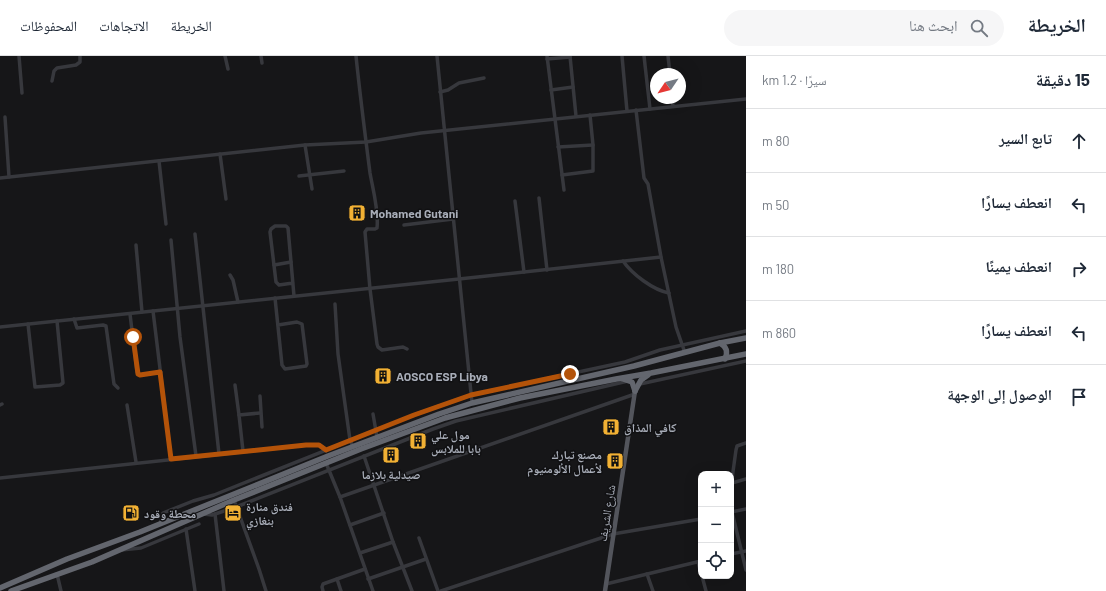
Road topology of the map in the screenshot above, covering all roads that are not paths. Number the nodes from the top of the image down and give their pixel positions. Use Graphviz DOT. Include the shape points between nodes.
graph roads {
  1 [pos="19,56"];
  2 [pos="80,56"];
  3 [pos="225,56"];
  4 [pos="261,56"];
  5 [pos="356,56"];
  6 [pos="437,56"];
  7 [pos="570,56"];
  8 [pos="622,56"];
  9 [pos="644,56"];
  10 [pos="668,56"];
  11 [pos="547,58"];
  12 [pos="262,63"];
  13 [pos="669,68"];
  14 [pos="228,69"];
  15 [pos="484,78"];
  16 [pos="52,81"];
  17 [pos="573,87"];
  18 [pos="551,90"];
  19 [pos="440,92"];
  20 [pos="22,94"];
  21 [pos="746,98"];
  22 [pos="673,106"];
  23 [pos="650,109"];
  24 [pos="636,110"];
  25 [pos="627,111"];
  26 [pos="590,115"];
  27 [pos="576,116"];
  28 [pos="5,117"];
  29 [pos="555,118"];
  30 [pos="444,131"];
  31 [pos="366,142"];
  32 [pos="305,145"];
  33 [pos="593,145"];
  34 [pos="558,147"];
  35 [pos="220,154"];
  36 [pos="159,161"];
  37 [pos="344,170"];
  38 [pos="310,174"];
  39 [pos="562,175"];
  40 [pos="299,176"];
  41 [pos="9,177"];
  42 [pos="0,178"];
  43 [pos="312,189"];
  44 [pos="564,190"];
  45 [pos="539,198"];
  46 [pos="226,199"];
  47 [pos="515,201"];
  48 [pos="453,219"];
  49 [pos="166,224"];
  50 [pos="404,225"];
  51 [pos="195,234"];
  52 [pos="171,240"];
  53 [pos="136,245"];
  54 [pos="661,257"];
  55 [pos="623,261"];
  56 [pos="291,262"];
  57 [pos="274,265"];
  58 [pos="547,270"];
  59 [pos="524,272"];
  60 [pos="230,275"];
  61 [pos="459,279"];
  62 [pos="293,283"];
  63 [pos="370,289"];
  64 [pos="669,293"];
  65 [pos="294,296"];
  66 [pos="275,298"];
  67 [pos="238,302"];
  68 [pos="335,304"];
  69 [pos="204,306"];
  70 [pos="178,309"];
  71 [pos="153,311"];
  72 [pos="142,312"];
  73 [pos="130,314"];
  74 [pos="74,319"];
  75 [pos="57,321"];
  76 [pos="28,324"];
  77 [pos="278,325"];
  78 [pos="0,327"];
  79 [pos="746,331"];
  80 [pos="746,338"];
  81 [pos="720,344"];
  82 [pos="682,345"];
  83 [pos="407,349"];
  84 [pos="685,354"];
  85 [pos="746,354"];
  86 [pos="725,358"];
  87 [pos="746,361"];
  88 [pos="160,372"];
  89 [pos="651,373"];
  90 [pos="616,378"];
  91 [pos="629,380"];
  92 [pos="639,384"];
  93 [pos="234,385"];
  94 [pos="118,388"];
  95 [pos="635,393"];
  96 [pos="471,395"];
  97 [pos="260,396"];
  98 [pos="472,403"];
  99 [pos="127,405"];
  100 [pos="260,413"];
  101 [pos="373,414"];
  102 [pos="238,415"];
  103 [pos="414,415"];
  104 [pos="417,421"];
  105 [pos="397,422"];
  106 [pos="262,427"];
  107 [pos="399,428"];
  108 [pos="375,430"];
  109 [pos="350,440"];
  110 [pos="377,440"];
  111 [pos="746,443"];
  112 [pos="352,446"];
  113 [pos="380,450"];
  114 [pos="243,451"];
  115 [pos="327,453"];
  116 [pos="219,454"];
  117 [pos="196,456"];
  118 [pos="364,456"];
  119 [pos="171,459"];
  120 [pos="136,462"];
  121 [pos="326,463"];
  122 [pos="329,470"];
  123 [pos="733,471"];
  124 [pos="0,478"];
  125 [pos="746,479"];
  126 [pos="734,484"];
  127 [pos="373,485"];
  128 [pos="340,497"];
  129 [pos="234,500"];
  130 [pos="236,506"];
  131 [pos="746,510"];
  132 [pos="734,512"];
  133 [pos="384,513"];
  134 [pos="203,514"];
  135 [pos="215,514"];
  136 [pos="698,520"];
  137 [pos="734,521"];
  138 [pos="199,524"];
  139 [pos="350,525"];
  140 [pos="186,530"];
  141 [pos="613,534"];
  142 [pos="419,538"];
  143 [pos="393,542"];
  144 [pos="119,550"];
  145 [pos="88,551"];
  146 [pos="744,551"];
  147 [pos="360,553"];
  148 [pos="734,553"];
  149 [pos="67,559"];
  150 [pos="426,559"];
  151 [pos="92,562"];
  152 [pos="698,562"];
  153 [pos="403,567"];
  154 [pos="72,569"];
  155 [pos="365,569"];
  156 [pos="746,570"];
  157 [pos="57,574"];
  158 [pos="647,574"];
  159 [pos="337,579"];
  160 [pos="368,579"];
  161 [pos="702,579"];
  162 [pos="606,584"];
  163 [pos="0,588"];
  164 [pos="452,589"];
  165 [pos="11,591"];
  166 [pos="61,591"];
  167 [pos="195,591"];
  168 [pos="224,591"];
  169 [pos="266,591"];
  170 [pos="324,591"];
  171 [pos="341,591"];
  172 [pos="373,591"];
  173 [pos="412,591"];
  174 [pos="438,591"];
  175 [pos="441,591"];
  176 [pos="605,591"];
  177 [pos="653,591"];
  178 [pos="706,591"];
  1 -- 20 [label="street"];
  2 -- 16 [label="street" via="80,62 76,65 57,68"];
  3 -- 14 [label="street"];
  4 -- 12 [label="street"];
  5 -- 31 [label="street"];
  6 -- 19 [label="street"];
  7 -- 11 [label="street"];
  7 -- 17 [label="street"];
  8 -- 25 [label="street"];
  9 -- 23 [label="street"];
  10 -- 13 [label="street"];
  11 -- 18 [label="street"];
  15 -- 19 [label="street" via="462,82"];
  17 -- 18 [label="street"];
  17 -- 27 [label="street"];
  18 -- 29 [label="street"];
  19 -- 30 [label="street"];
  21 -- 22 [label="street"];
  22 -- 23 [label="street"];
  23 -- 24 [label="street"];
  24 -- 25 [label="street"];
  24 -- 54 [label="street" via="644,178 648,184"];
  25 -- 26 [label="street"];
  26 -- 27 [label="street"];
  26 -- 33 [label="street"];
  27 -- 29 [label="street"];
  28 -- 41 [label="street"];
  29 -- 30 [label="street"];
  29 -- 34 [label="street"];
  30 -- 31 [label="street"];
  30 -- 48 [label="street"];
  31 -- 32 [label="street"];
  31 -- 63 [label="street" via="377,210 377,228 365,232"];
  32 -- 35 [label="street"];
  32 -- 38 [label="street"];
  33 -- 34 [label="street"];
  33 -- 39 [label="street" via="593,171"];
  34 -- 39 [label="street"];
  35 -- 36 [label="street"];
  35 -- 46 [label="street"];
  36 -- 41 [label="street"];
  36 -- 49 [label="street"];
  37 -- 38 [label="street"];
  38 -- 40 [label="street"];
  38 -- 43 [label="street"];
  39 -- 44 [label="street"];
  41 -- 42 [label="street"];
  45 -- 58 [label="street"];
  47 -- 59 [label="street"];
  48 -- 50 [label="street"];
  48 -- 61 [label="street"];
  51 -- 69 [label="street"];
  52 -- 70 [label="street"];
  53 -- 72 [label="street"];
  54 -- 55 [label="street"];
  54 -- 64 [label="street"];
  55 -- 58 [label="street"];
  55 -- 64 [label="street" via="631,272 660,291"];
  56 -- 57 [label="street"];
  56 -- 57 [label="street" via="287,227 275,226 270,232"];
  56 -- 62 [label="street"];
  57 -- 62 [label="street" via="277,284"];
  58 -- 59 [label="street"];
  59 -- 61 [label="street"];
  60 -- 67 [label="street"];
  61 -- 63 [label="street"];
  61 -- 96 [label="street"];
  62 -- 65 [label="street"];
  63 -- 65 [label="street"];
  63 -- 83 [label="street" via="378,347 382,350 403,347"];
  64 -- 82 [label="street"];
  65 -- 66 [label="street"];
  66 -- 67 [label="street"];
  66 -- 77 [label="street"];
  67 -- 69 [label="street"];
  68 -- 109 [label="street" via="338,354"];
  69 -- 70 [label="street"];
  69 -- 116 [label="street"];
  70 -- 71 [label="street"];
  70 -- 117 [label="street"];
  71 -- 72 [label="street"];
  71 -- 88 [label="street"];
  72 -- 73 [label="street"];
  73 -- 74 [label="street"];
  73 -- 88 [label="street" via="137,372 140,375"];
  74 -- 75 [label="street"];
  74 -- 94 [label="street" via="78,328 106,326 114,384"];
  75 -- 76 [label="street"];
  75 -- 76 [label="street" via="63,383 60,385 35,387"];
  76 -- 78 [label="street"];
  77 -- 77 [label="street" via="284,369 306,366 302,324 297,322"];
  79 -- 82 [label="street"];
  80 -- 81 [label="highway"];
  81 -- 84 [label="highway"];
  81 -- 86 [label="highway" via="726,348"];
  82 -- 84 [label="street"];
  82 -- 96 [label="street" via="625,362"];
  84 -- 98 [label="highway"];
  85 -- 86 [label="highway"];
  86 -- 89 [label="highway"];
  87 -- 92 [label="street"];
  88 -- 119 [label="street"];
  89 -- 90 [label="highway"];
  89 -- 92 [label="highway"];
  90 -- 91 [label="highway"];
  90 -- 110 [label="highway" via="472,410"];
  91 -- 95 [label="highway"];
  91 -- 113 [label="street" via="456,421"];
  92 -- 95 [label="highway"];
  93 -- 102 [label="street"];
  95 -- 127 [label="street"];
  95 -- 141 [label="main road, شارع الشريف"];
  96 -- 98 [label="street"];
  96 -- 103 [label="street"];
  97 -- 100 [label="street"];
  98 -- 104 [label="highway"];
  99 -- 120 [label="street"];
  100 -- 102 [label="street"];
  100 -- 106 [label="street"];
  101 -- 108 [label="street"];
  102 -- 114 [label="street"];
  103 -- 104 [label="street"];
  103 -- 105 [label="street"];
  104 -- 107 [label="highway"];
  105 -- 107 [label="street"];
  105 -- 108 [label="street"];
  107 -- 110 [label="highway"];
  108 -- 109 [label="street"];
  108 -- 110 [label="street"];
  109 -- 112 [label="street"];
  109 -- 115 [label="street"];
  110 -- 112 [label="highway"];
  110 -- 113 [label="street"];
  110 -- 121 [label="highway"];
  111 -- 123 [label="street" via="738,446 736,450"];
  112 -- 115 [label="highway"];
  113 -- 118 [label="street"];
  114 -- 115 [label="street" via="319,445"];
  114 -- 116 [label="street"];
  115 -- 145 [label="highway" via="160,524"];
  116 -- 117 [label="street"];
  117 -- 119 [label="street"];
  118 -- 122 [label="street"];
  118 -- 127 [label="street"];
  119 -- 120 [label="street"];
  120 -- 124 [label="street"];
  121 -- 122 [label="street"];
  121 -- 129 [label="highway"];
  122 -- 128 [label="street"];
  122 -- 130 [label="street"];
  125 -- 126 [label="street"];
  127 -- 128 [label="street"];
  127 -- 133 [label="street"];
  128 -- 139 [label="street"];
  129 -- 130 [label="street"];
  129 -- 134 [label="highway"];
  130 -- 135 [label="street"];
  130 -- 169 [label="street"];
  131 -- 132 [label="street"];
  133 -- 139 [label="street"];
  133 -- 143 [label="street"];
  134 -- 135 [label="street"];
  134 -- 144 [label="highway"];
  135 -- 168 [label="street"];
  136 -- 141 [label="street"];
  137 -- 146 [label="street"];
  138 -- 140 [label="street"];
  139 -- 147 [label="street"];
  140 -- 144 [label="street" via="141,548"];
  140 -- 167 [label="street"];
  141 -- 162 [label="main road, شارع الشريف"];
  141 -- 164 [label="street"];
  142 -- 150 [label="street"];
  143 -- 147 [label="street"];
  143 -- 153 [label="street"];
  144 -- 151 [label="highway"];
  145 -- 149 [label="highway"];
  145 -- 151 [label="highway" via="84,558"];
  146 -- 148 [label="street"];
  146 -- 156 [label="street"];
  147 -- 155 [label="street"];
  149 -- 154 [label="highway" via="72,558 75,562"];
  149 -- 163 [label="highway"];
  150 -- 153 [label="street"];
  150 -- 174 [label="street"];
  151 -- 154 [label="highway"];
  152 -- 158 [label="street"];
  153 -- 160 [label="street"];
  153 -- 173 [label="street"];
  154 -- 157 [label="highway"];
  155 -- 159 [label="street"];
  155 -- 160 [label="street"];
  157 -- 165 [label="highway"];
  157 -- 166 [label="street"];
  158 -- 162 [label="street"];
  158 -- 177 [label="street"];
  159 -- 170 [label="street" via="323,584"];
  159 -- 171 [label="street"];
  160 -- 172 [label="street"];
  161 -- 178 [label="street"];
  162 -- 176 [label="main road, شارع الشريف"];
  164 -- 175 [label="street"];
}
